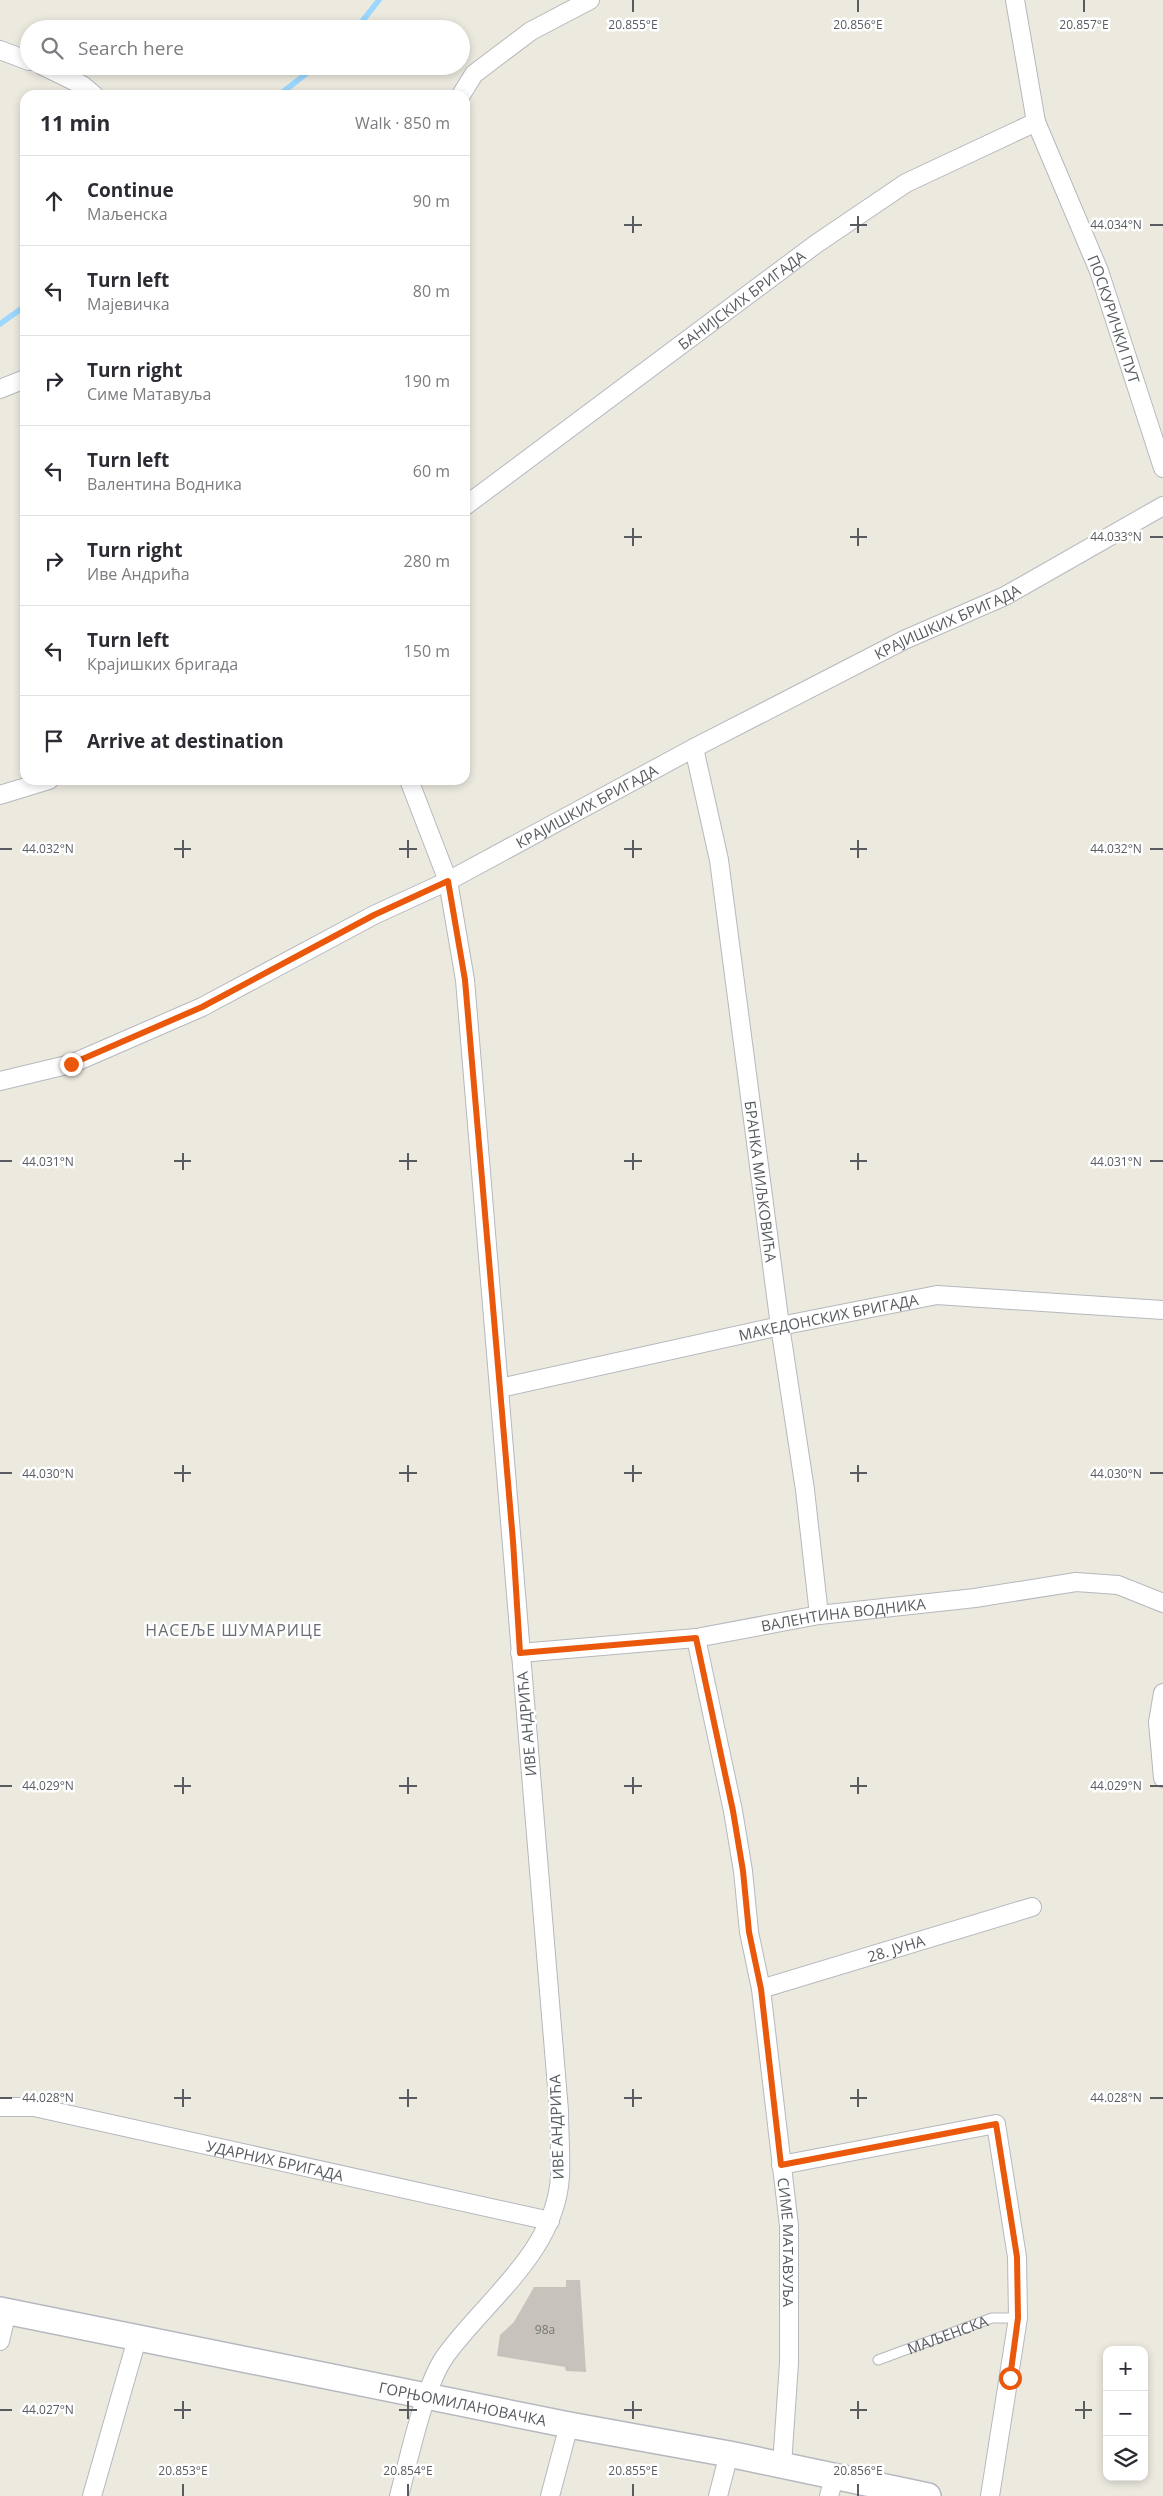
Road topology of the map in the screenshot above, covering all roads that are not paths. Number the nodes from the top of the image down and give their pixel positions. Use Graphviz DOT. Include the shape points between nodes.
graph roads {
  1 [pos="590,0"];
  2 [pos="1015,0"];
  3 [pos="0,50"];
  4 [pos="20,57"];
  5 [pos="61,75"];
  6 [pos="88,90"];
  7 [pos="464,90"];
  8 [pos="1036,122"];
  9 [pos="20,381"];
  10 [pos="0,389"];
  11 [pos="1163,468"];
  12 [pos="470,502"];
  13 [pos="1163,506"];
  14 [pos="694,748"];
  15 [pos="33,785"];
  16 [pos="411,785"];
  17 [pos="0,795"];
  18 [pos="448,881"];
  19 [pos="0,1081"];
  20 [pos="1163,1310"];
  21 [pos="780,1326"];
  22 [pos="500,1388"];
  23 [pos="1163,1603"];
  24 [pos="819,1615"];
  25 [pos="696,1638"];
  26 [pos="520,1653"];
  27 [pos="1163,1693"];
  28 [pos="1163,1778"];
  29 [pos="1032,1908"];
  30 [pos="761,1989"];
  31 [pos="0,2107"];
  32 [pos="781,2165"];
  33 [pos="550,2221"];
  34 [pos="4,2310"];
  35 [pos="1018,2318"];
  36 [pos="137,2339"];
  37 [pos="0,2341"];
  38 [pos="878,2360"];
  39 [pos="427,2395"];
  40 [pos="569,2425"];
  41 [pos="729,2454"];
  42 [pos="782,2465"];
  43 [pos="832,2487"];
  44 [pos="92,2496"];
  45 [pos="399,2496"];
  46 [pos="550,2496"];
  47 [pos="718,2496"];
  48 [pos="926,2496"];
  49 [pos="990,2496"];
  1 -- 7 [label="street" via="531,31 474,74"];
  2 -- 8 [label="street, ПОСКУРИЧКИ ПУТ"];
  3 -- 4 [label="street"];
  5 -- 6 [label="street"];
  8 -- 11 [label="street, ПОСКУРИЧКИ ПУТ" via="1099,272"];
  8 -- 12 [label="street, БАНИЈСКИХ БРИГАДА" via="906,184 824,238"];
  9 -- 10 [label="street"];
  13 -- 14 [label="street, КРАЈИШКИХ БРИГАДА" via="1006,596 904,640"];
  14 -- 18 [label="street, КРАЈИШКИХ БРИГАДА"];
  14 -- 21 [label="street, БРАНКА МИЉКОВИЋА" via="719,860"];
  15 -- 17 [label="street"];
  16 -- 18 [label="street, ИВЕ АНДРИЋА"];
  18 -- 19 [label="street, КРАЈИШКИХ БРИГАДА" via="374,915 202,1007 71,1064"];
  18 -- 22 [label="street, ИВЕ АНДРИЋА" via="465,980"];
  20 -- 21 [label="street, МАКЕДОНСКИХ БРИГАДА" via="937,1295"];
  21 -- 22 [label="street, МАКЕДОНСКИХ БРИГАДА"];
  21 -- 24 [label="street, БРАНКА МИЉКОВИЋА" via="805,1490"];
  22 -- 26 [label="street, ИВЕ АНДРИЋА"];
  23 -- 24 [label="street, ВАЛЕНТИНА ВОДНИКА" via="1118,1585 1076,1582 975,1598"];
  24 -- 25 [label="street, ВАЛЕНТИНА ВОДНИКА"];
  25 -- 26 [label="street, ВАЛЕНТИНА ВОДНИКА"];
  25 -- 30 [label="street, СИМЕ МАТАВУЉА" via="733,1811 749,1932"];
  26 -- 33 [label="street, ИВЕ АНДРИЋА" via="558,2111 560,2177"];
  27 -- 28 [label="street" via="1158,1722"];
  29 -- 30 [label="street, 28. ЈУНА"];
  30 -- 32 [label="street, СИМЕ МАТАВУЉА"];
  31 -- 33 [label="street, УДАРНИХ БРИГАДА" via="34,2107"];
  32 -- 35 [label="street" via="996,2124 1017,2257"];
  32 -- 42 [label="street, СИМЕ МАТАВУЉА" via="789,2226 789,2363"];
  33 -- 39 [label="street, ИВЕ АНДРИЋА" via="512,2281 445,2356"];
  34 -- 36 [label="main road, ГОРЊОМИЛАНОВАЧКА"];
  34 -- 37 [label="street"];
  35 -- 38 [label="lane, МАЉЕНСКА" via="992,2318"];
  35 -- 49 [label="street"];
  36 -- 39 [label="main road, ГОРЊОМИЛАНОВАЧКА"];
  36 -- 44 [label="street"];
  39 -- 40 [label="main road, ГОРЊОМИЛАНОВАЧКА"];
  39 -- 45 [label="street, ИВЕ АНДРИЋА"];
  40 -- 41 [label="main road, ГОРЊОМИЛАНОВАЧКА"];
  40 -- 46 [label="street"];
  41 -- 42 [label="main road, ГОРЊОМИЛАНОВАЧКА"];
  41 -- 47 [label="street"];
  42 -- 43 [label="main road, ГОРЊОМИЛАНОВАЧКА"];
  43 -- 48 [label="main road, ГОРЊОМИЛАНОВАЧКА"];
}
